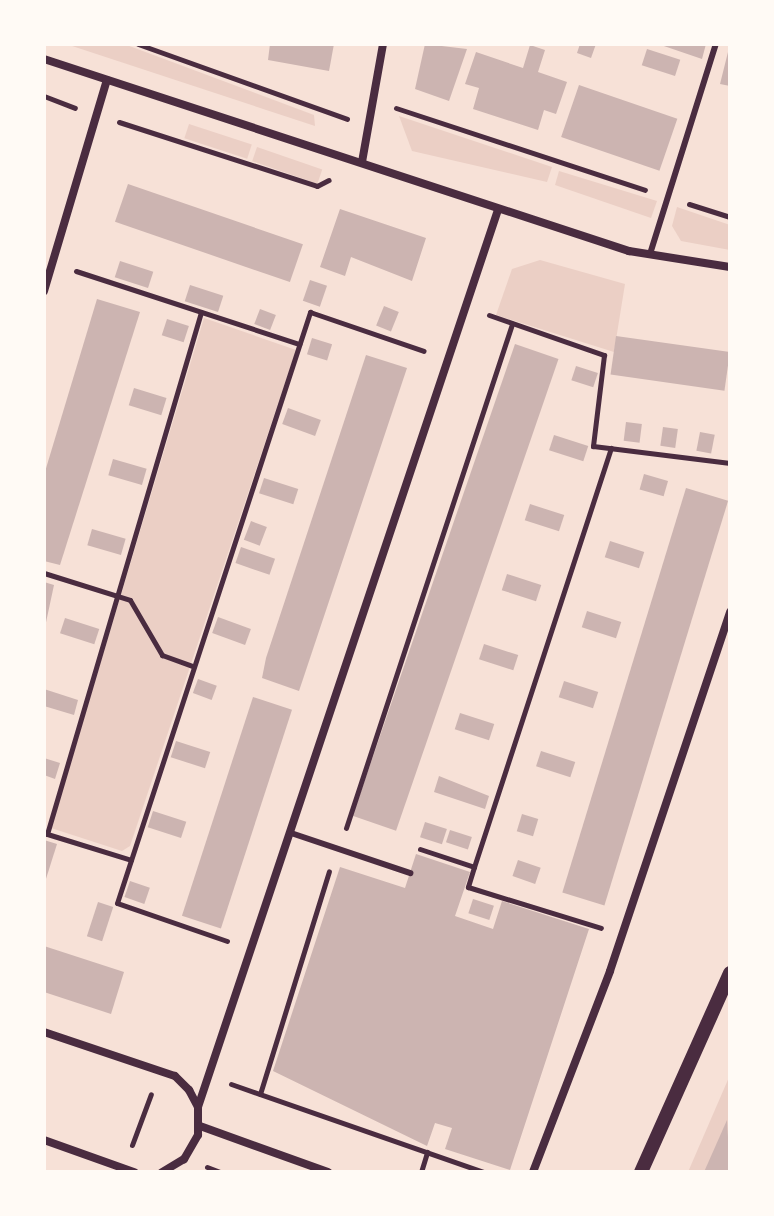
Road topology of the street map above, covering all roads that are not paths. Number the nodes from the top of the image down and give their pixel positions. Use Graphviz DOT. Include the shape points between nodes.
graph roads {
  1 [pos="383,44"];
  2 [pos="716,44"];
  3 [pos="44,59"];
  4 [pos="107,80"];
  5 [pos="362,162"];
  6 [pos="498,210"];
  7 [pos="650,254"];
  8 [pos="730,267"];
  9 [pos="44,291"];
  10 [pos="730,612"];
  11 [pos="291,833"];
  12 [pos="410,873"];
  13 [pos="730,973"];
  14 [pos="44,1032"];
  15 [pos="198,1107"];
  16 [pos="200,1126"];
  17 [pos="44,1140"];
  18 [pos="172,1170"];
  19 [pos="134,1172"];
  20 [pos="162,1172"];
  21 [pos="328,1172"];
  22 [pos="533,1172"];
  23 [pos="641,1172"];
  1 -- 5 [label="street"];
  2 -- 7 [label="lane"];
  3 -- 4 [label="street"];
  4 -- 5 [label="street"];
  4 -- 9 [label="street"];
  5 -- 6 [label="street"];
  6 -- 7 [label="street"];
  6 -- 11 [label="street"];
  7 -- 8 [label="street"];
  10 -- 22 [label="street" via="621,934"];
  11 -- 12 [label="lane"];
  11 -- 15 [label="street"];
  13 -- 23 [label="street"];
  14 -- 15 [label="street" via="159,1070 183,1083"];
  15 -- 16 [label="street"];
  16 -- 18 [label="street" via="189,1153"];
  16 -- 21 [label="street"];
  17 -- 19 [label="street"];
  18 -- 20 [label="street"];
}
